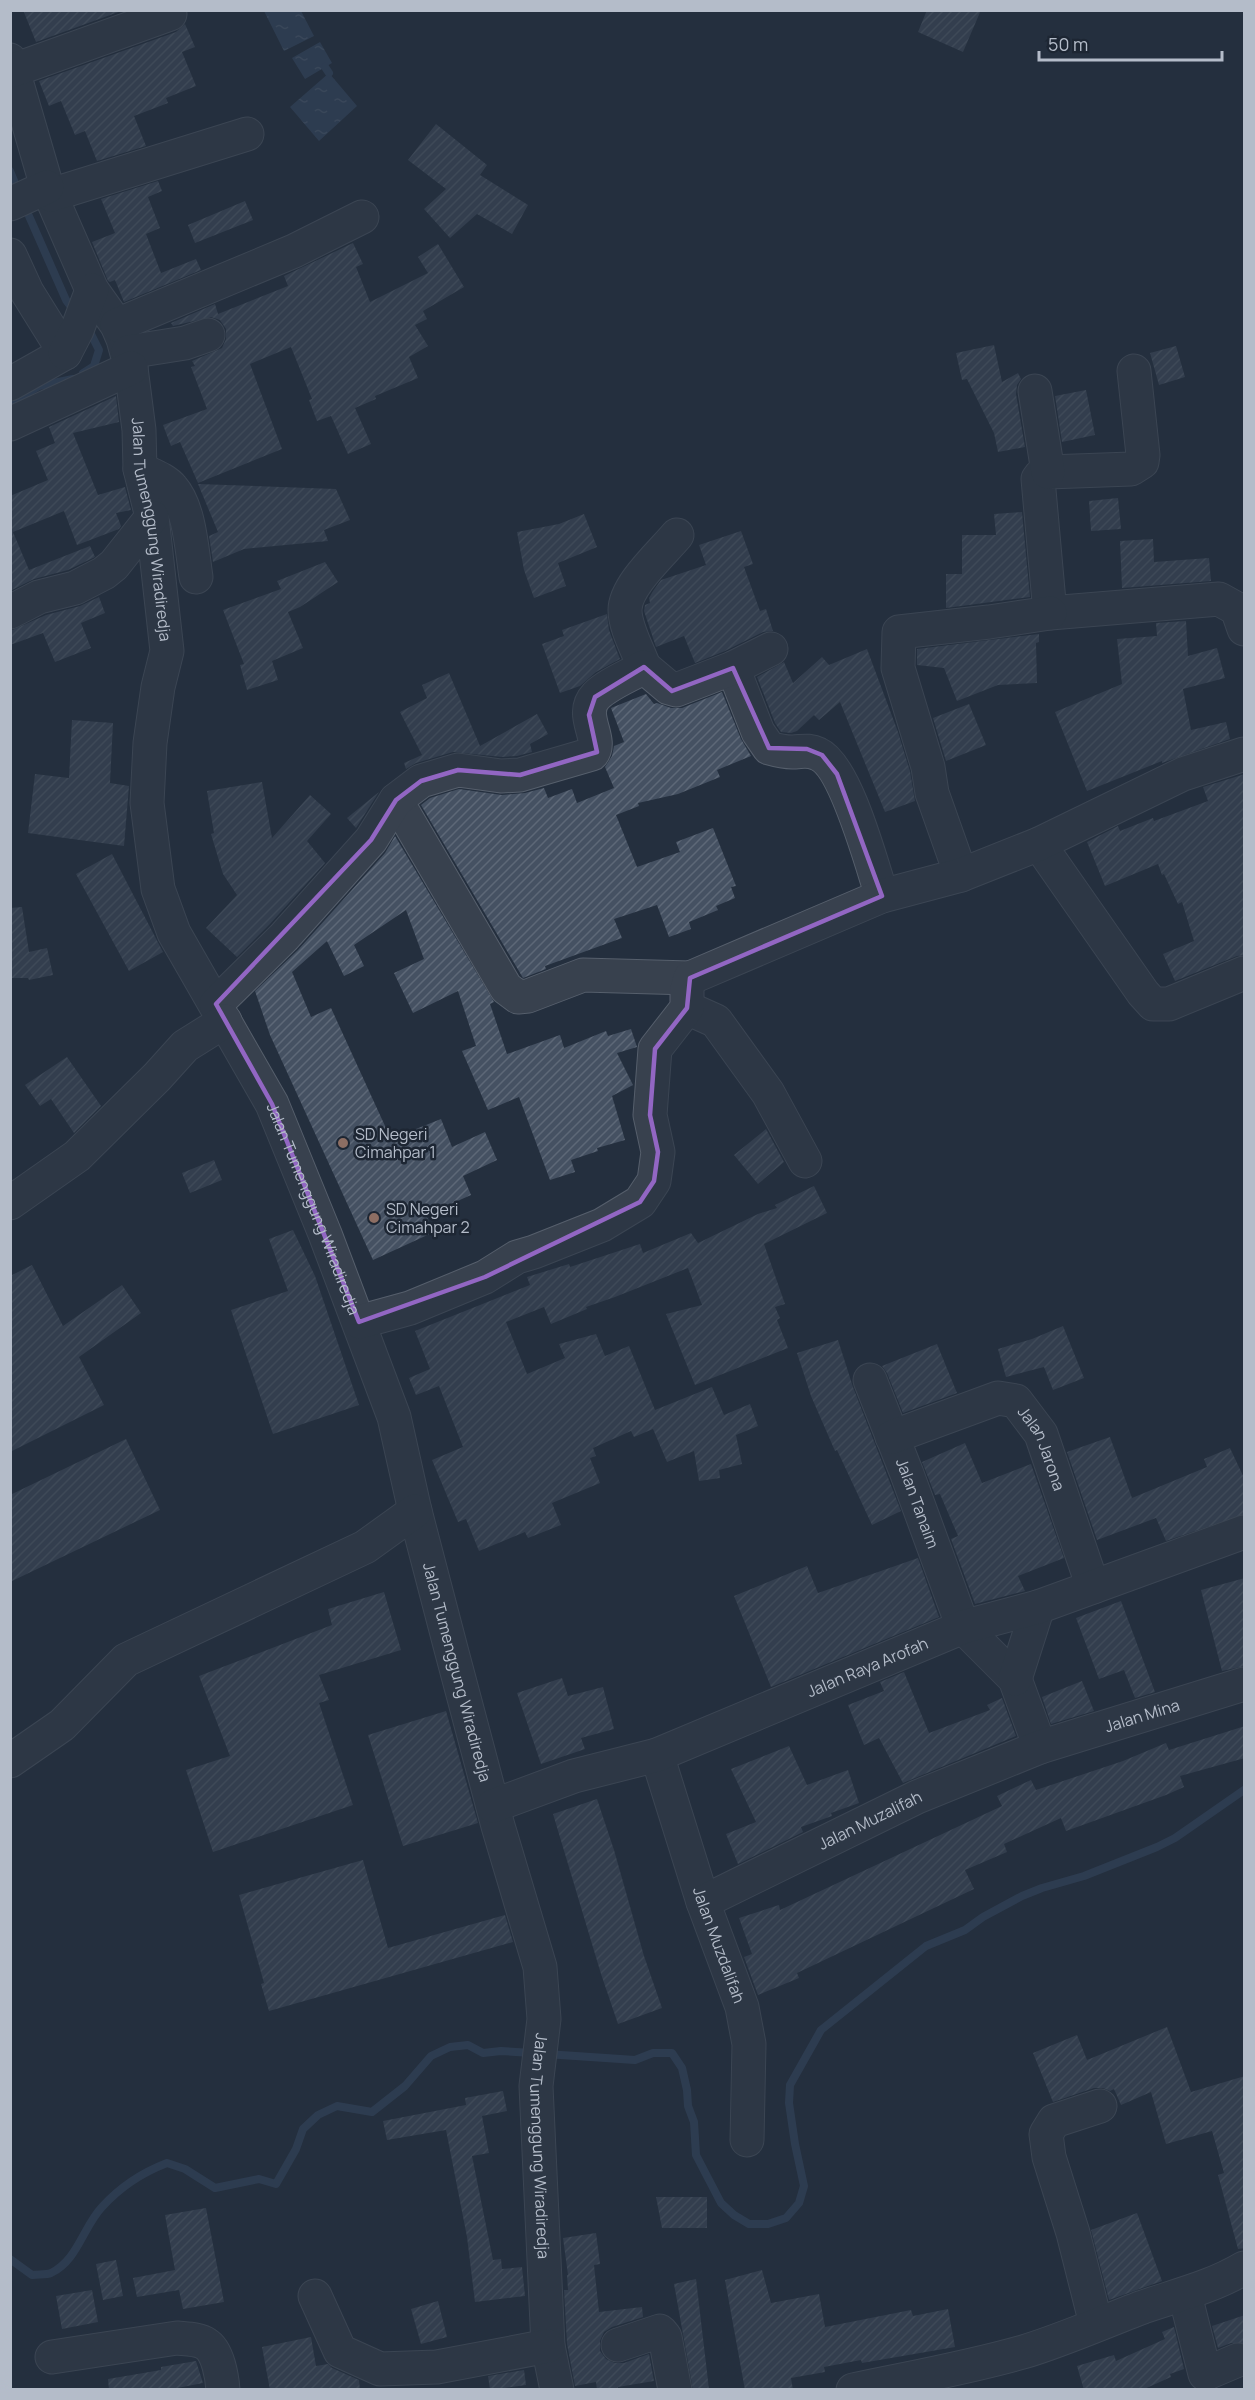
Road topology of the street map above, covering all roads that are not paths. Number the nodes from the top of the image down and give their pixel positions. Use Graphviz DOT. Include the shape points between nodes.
graph roads {
  1 [pos="170,14"];
  2 [pos="12,65"];
  3 [pos="247,134"];
  4 [pos="34,196"];
  5 [pos="362,217"];
  6 [pos="10,255"];
  7 [pos="80,320"];
  8 [pos="208,335"];
  9 [pos="125,348"];
  10 [pos="1134,371"];
  11 [pos="10,384"];
  12 [pos="1035,390"];
  13 [pos="10,423"];
  14 [pos="140,469"];
  15 [pos="1048,472"];
  16 [pos="152,517"];
  17 [pos="677,535"];
  18 [pos="196,578"];
  19 [pos="10,612"];
  20 [pos="1050,613"];
  21 [pos="1245,629"];
  22 [pos="771,649"];
  23 [pos="644,667"];
  24 [pos="733,668"];
  25 [pos="1245,753"];
  26 [pos="396,800"];
  27 [pos="1039,844"];
  28 [pos="961,875"];
  29 [pos="882,896"];
  30 [pos="1245,973"];
  31 [pos="689,993"];
  32 [pos="220,1012"];
  33 [pos="805,1161"];
  34 [pos="10,1203"];
  35 [pos="359,1322"];
  36 [pos="870,1380"];
  37 [pos="892,1437"];
  38 [pos="415,1511"];
  39 [pos="1245,1532"];
  40 [pos="1093,1587"];
  41 [pos="1038,1607"];
  42 [pos="963,1627"];
  43 [pos="1016,1680"];
  44 [pos="1245,1684"];
  45 [pos="1040,1747"];
  46 [pos="657,1755"];
  47 [pos="10,1761"];
  48 [pos="493,1806"];
  49 [pos="703,1902"];
  50 [pos="1100,2106"];
  51 [pos="747,2140"];
  52 [pos="1245,2268"];
  53 [pos="1185,2295"];
  54 [pos="315,2296"];
  55 [pos="1096,2324"];
  56 [pos="618,2344"];
  57 [pos="548,2346"];
  58 [pos="52,2357"];
  59 [pos="1238,2360"];
  60 [pos="1196,2382"];
  61 [pos="224,2390"];
  62 [pos="557,2390"];
  63 [pos="675,2390"];
  64 [pos="853,2390"];
  1 -- 2 [label="street"];
  2 -- 4 [label="street, Jalan Tumenggung Wiradiredja" via="35,150"];
  3 -- 4 [label="street"];
  4 -- 7 [label="street, Jalan Tumenggung Wiradiredja"];
  5 -- 9 [label="street" via="294,251"];
  6 -- 7 [label="street" via="27,292"];
  7 -- 9 [label="street, Jalan Tumenggung Wiradiredja"];
  7 -- 11 [label="street"];
  8 -- 9 [label="street" via="185,343"];
  9 -- 13 [label="street"];
  9 -- 14 [label="street, Jalan Tumenggung Wiradiredja" via="139,430"];
  10 -- 15 [label="street" via="1142,462 1131,469"];
  12 -- 15 [label="street"];
  14 -- 16 [label="street, Jalan Tumenggung Wiradiredja"];
  14 -- 18 [label="street" via="172,486 181,503"];
  15 -- 20 [label="street" via="1041,475 1037,486"];
  16 -- 19 [label="street" via="104,573"];
  16 -- 32 [label="street, Jalan Tumenggung Wiradiredja" via="167,651 150,743 147,803 158,889 174,933"];
  17 -- 23 [label="street" via="635,584 626,601 626,619"];
  20 -- 21 [label="street" via="1219,599 1237,609"];
  20 -- 28 [label="street" via="899,632 898,668 932,793"];
  22 -- 24 [label="street"];
  23 -- 24 [label="street" via="672,690"];
  23 -- 26 [label="street" via="595,697 589,715 596,746 592,754 520,775 458,770 422,782"];
  24 -- 29 [label="street" via="758,732 769,748 794,752 807,749 822,755 837,774 848,794"];
  25 -- 27 [label="street" via="1183,774"];
  26 -- 31 [label="street" via="506,988 518,997 583,975"];
  26 -- 32 [label="street" via="371,840"];
  27 -- 28 [label="street"];
  27 -- 30 [label="street" via="1153,1004 1168,1004"];
  28 -- 29 [label="street"];
  29 -- 31 [label="street"];
  31 -- 33 [label="street" via="716,1021 768,1092"];
  31 -- 35 [label="street" via="655,1049 650,1115 658,1152 654,1181 640,1202 602,1225 517,1257 485,1277 410,1308"];
  32 -- 34 [label="street" via="77,1156"];
  32 -- 35 [label="street, Jalan Tumenggung Wiradiredja" via="272,1104"];
  35 -- 38 [label="street, Jalan Tumenggung Wiradiredja" via="394,1417"];
  36 -- 37 [label="street, Jalan Tanaim"];
  37 -- 40 [label="street, Jalan Jarona" via="998,1398 1016,1401 1041,1434"];
  37 -- 42 [label="street, Jalan Tanaim"];
  38 -- 47 [label="street" via="365,1547 126,1660 62,1725"];
  38 -- 48 [label="street, Jalan Tumenggung Wiradiredja"];
  39 -- 40 [label="street, Jalan Raya Arofah"];
  40 -- 41 [label="street, Jalan Raya Arofah"];
  41 -- 42 [label="street, Jalan Raya Arofah"];
  41 -- 43 [label="street"];
  42 -- 43 [label="street"];
  42 -- 46 [label="street, Jalan Raya Arofah"];
  43 -- 45 [label="street"];
  44 -- 45 [label="street, Jalan Mina"];
  45 -- 49 [label="street, Jalan Muzalifah" via="917,1797"];
  46 -- 48 [label="street, Jalan Raya Arofah" via="574,1776"];
  46 -- 49 [label="street, Jalan Muzdalifah"];
  48 -- 57 [label="street, Jalan Tumenggung Wiradiredja" via="540,1966 543,2019 536,2086"];
  49 -- 51 [label="street, Jalan Muzdalifah" via="742,2007 748,2044"];
  50 -- 55 [label="street" via="1054,2121 1047,2134 1049,2157"];
  52 -- 53 [label="street"];
  53 -- 55 [label="street"];
  53 -- 60 [label="street"];
  54 -- 57 [label="street" via="340,2351 380,2369 436,2367"];
  55 -- 64 [label="street" via="1023,2352"];
  56 -- 63 [label="street" via="660,2331 665,2337"];
  57 -- 62 [label="street, Jalan Tumenggung Wiradiredja"];
  58 -- 61 [label="street" via="177,2338 194,2340 212,2349"];
  59 -- 60 [label="street"];
}
